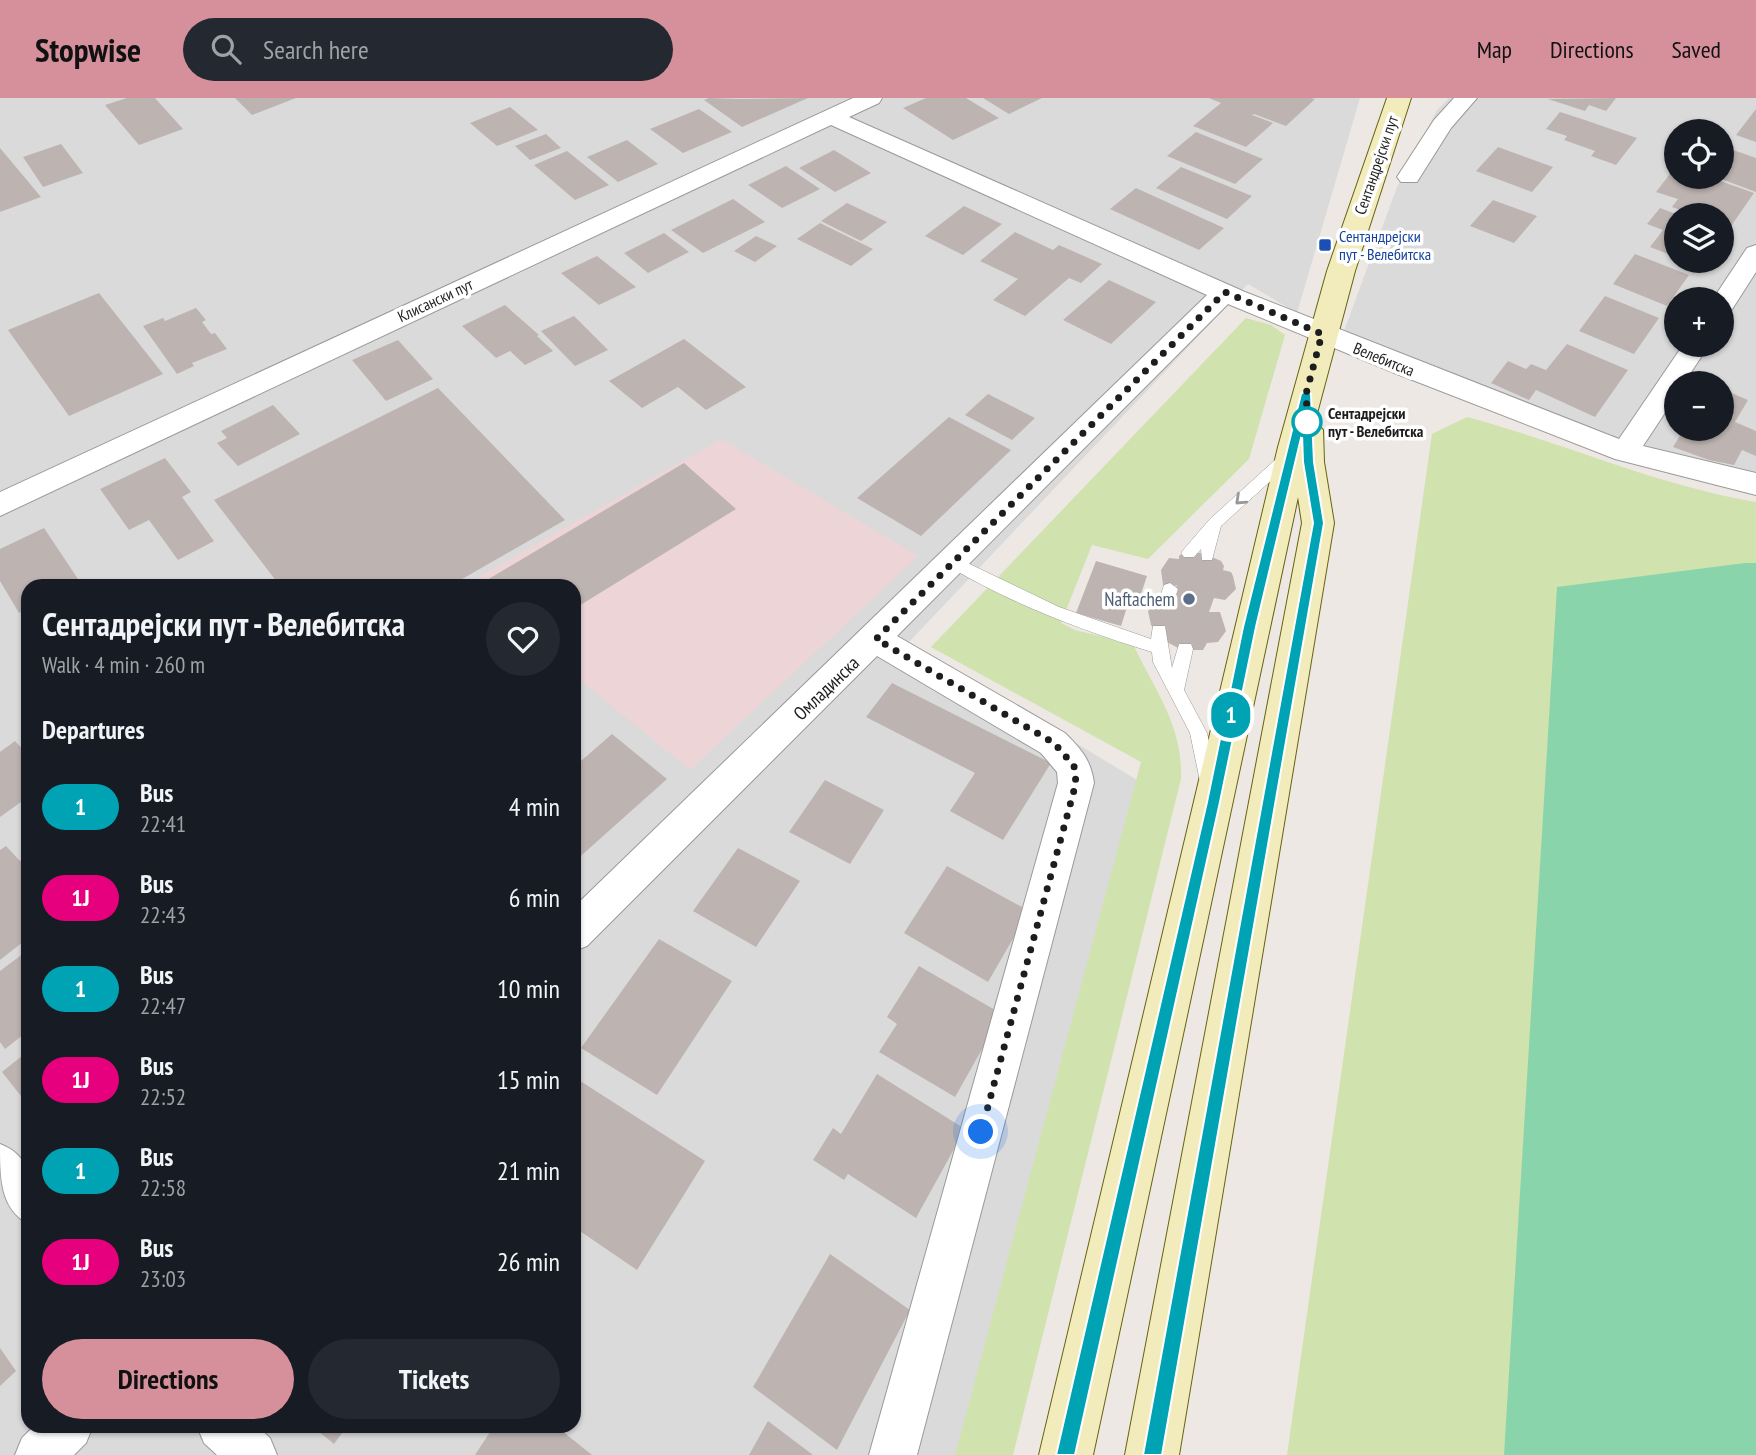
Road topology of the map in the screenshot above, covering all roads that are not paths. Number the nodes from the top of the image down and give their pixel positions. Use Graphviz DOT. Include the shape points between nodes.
graph roads {
  1 [pos="871,98"];
  2 [pos="1399,98"];
  3 [pos="1436,98"];
  4 [pos="1465,99"];
  5 [pos="831,117"];
  6 [pos="1409,177"];
  7 [pos="1756,253"];
  8 [pos="1734,287"];
  9 [pos="1225,292"];
  10 [pos="1322,334"];
  11 [pos="1688,357"];
  12 [pos="1306,394"];
  13 [pos="1625,452"];
  14 [pos="1291,454"];
  15 [pos="1756,484"];
  16 [pos="0,505"];
  17 [pos="1215,523"];
  18 [pos="1189,553"];
  19 [pos="1208,556"];
  20 [pos="953,562"];
  21 [pos="876,639"];
  22 [pos="1185,649"];
  23 [pos="1175,692"];
  24 [pos="1213,802"];
  25 [pos="581,926"];
  26 [pos="0,1165"];
  27 [pos="21,1193"];
  28 [pos="62,1433"];
  29 [pos="229,1433"];
  30 [pos="39,1455"];
  31 [pos="253,1455"];
  32 [pos="893,1455"];
  33 [pos="1066,1455"];
  34 [pos="1152,1455"];
  1 -- 5 [label="street, Клисански пут"];
  2 -- 10 [label="main road, Сентандрејски пут"];
  3 -- 4 [label="street"];
  4 -- 6 [label="street" via="1442,125"];
  5 -- 9 [label="street, Велебитска"];
  5 -- 16 [label="street, Клисански пут"];
  7 -- 8 [label="street"];
  9 -- 10 [label="street, Велебитска"];
  9 -- 20 [label="street, Омладинска"];
  10 -- 12 [label="main road, Сентандрејски пут"];
  10 -- 13 [label="street, Велебитска"];
  11 -- 13 [label="street"];
  12 -- 14 [label="main road, Сентандрејски пут"];
  12 -- 34 [label="main road, Сентандрејски пут" via="1308,462 1318,523"];
  13 -- 15 [label="street, Велебитска"];
  14 -- 17 [label="lane, one-way"];
  14 -- 24 [label="main road, Сентандрејски пут"];
  17 -- 18 [label="lane"];
  17 -- 19 [label="lane"];
  20 -- 21 [label="street, Омладинска"];
  20 -- 23 [label="lane" via="1081,625 1159,640 1161,663"];
  21 -- 25 [label="street, Омладинска"];
  21 -- 32 [label="street" via="1054,743 1074,766 1076,783"];
  22 -- 23 [label="lane"];
  23 -- 24 [label="lane" via="1198,733"];
  24 -- 33 [label="main road, Сентандрејски пут"];
  26 -- 27 [label="street"];
  28 -- 30 [label="street"];
  29 -- 31 [label="street"];
}
